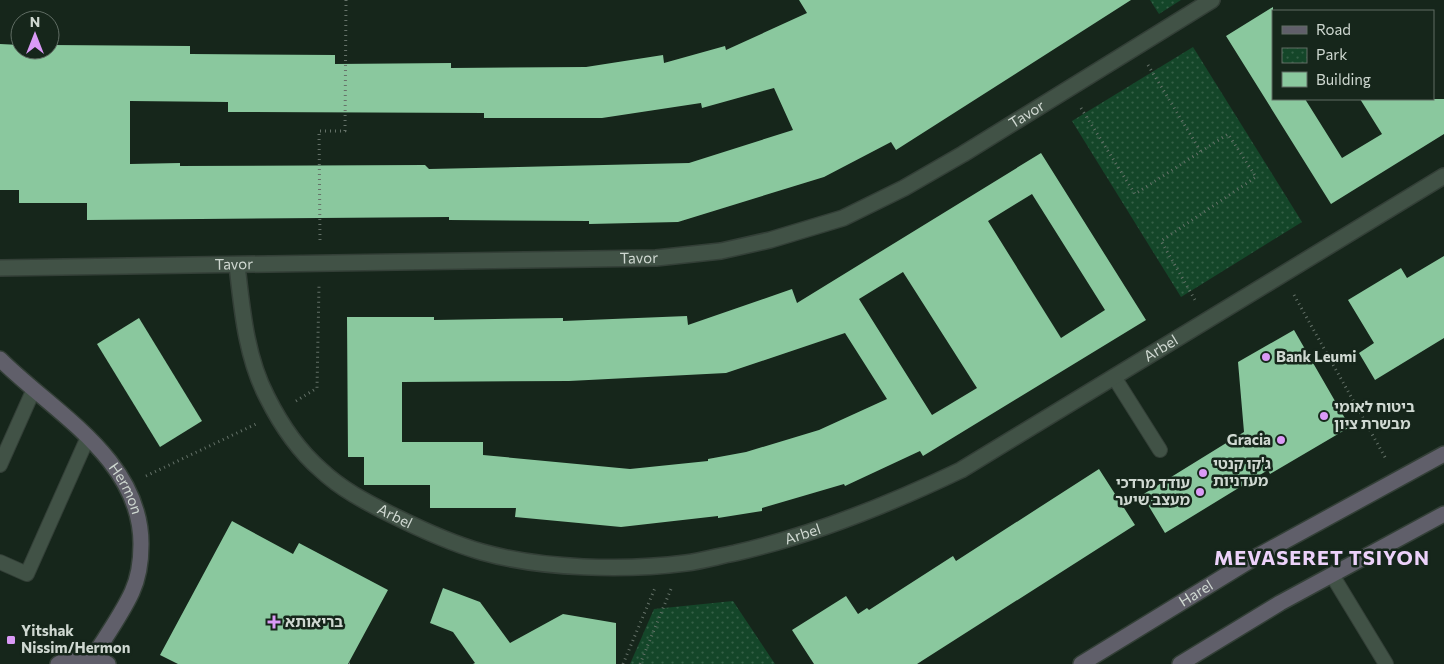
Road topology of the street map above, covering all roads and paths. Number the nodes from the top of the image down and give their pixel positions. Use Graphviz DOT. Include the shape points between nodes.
graph roads {
  1 [pos="1212,0"];
  2 [pos="1137,46"];
  3 [pos="1069,88"];
  4 [pos="1201,152"];
  5 [pos="1444,176"];
  6 [pos="237,265"];
  7 [pos="0,268"];
  8 [pos="1282,275"];
  9 [pos="1207,320"];
  10 [pos="0,359"];
  11 [pos="1114,377"];
  12 [pos="33,391"];
  13 [pos="88,437"];
  14 [pos="1160,450"];
  15 [pos="1444,454"];
  16 [pos="0,465"];
  17 [pos="1397,480"];
  18 [pos="1444,514"];
  19 [pos="0,562"];
  20 [pos="665,565"];
  21 [pos="1332,575"];
  22 [pos="674,579"];
  23 [pos="93,657"];
  24 [pos="58,664"];
  25 [pos="108,664"];
  26 [pos="623,664"];
  27 [pos="640,664"];
  28 [pos="1081,664"];
  29 [pos="1180,664"];
  30 [pos="1386,664"];
  1 -- 2 [label="street, Tavor"];
  2 -- 3 [label="street, Tavor"];
  2 -- 4 [label="path"];
  3 -- 4 [label="path" via="1135,194"];
  3 -- 6 [label="street, Tavor" via="904,188 844,218 729,249 656,258"];
  4 -- 9 [label="path" via="1228,134 1256,177 1161,240"];
  5 -- 8 [label="street, Arbel"];
  6 -- 7 [label="street, Tavor"];
  6 -- 20 [label="street, Arbel" via="252,358 266,397 289,434 320,470 357,497 426,532 484,552 612,569"];
  8 -- 9 [label="street, Arbel"];
  8 -- 17 [label="path"];
  9 -- 11 [label="street, Arbel"];
  10 -- 12 [label="main road, Hermon"];
  11 -- 14 [label="lane"];
  11 -- 20 [label="street, Arbel" via="961,470 904,497 834,525 768,545"];
  12 -- 13 [label="main road, Hermon"];
  12 -- 16 [label="lane"];
  13 -- 19 [label="lane" via="27,574"];
  13 -- 23 [label="main road, Hermon" via="112,463 126,486 136,509 141,537 141,563 132,591"];
  15 -- 17 [label="main road, Harel"];
  17 -- 28 [label="main road, Harel" via="1254,558"];
  18 -- 21 [label="main road"];
  20 -- 26 [label="path"];
  21 -- 29 [label="main road"];
  21 -- 30 [label="lane"];
  22 -- 27 [label="path"];
  23 -- 24 [label="main road" via="71,658"];
  23 -- 25 [label="main road"];
}
